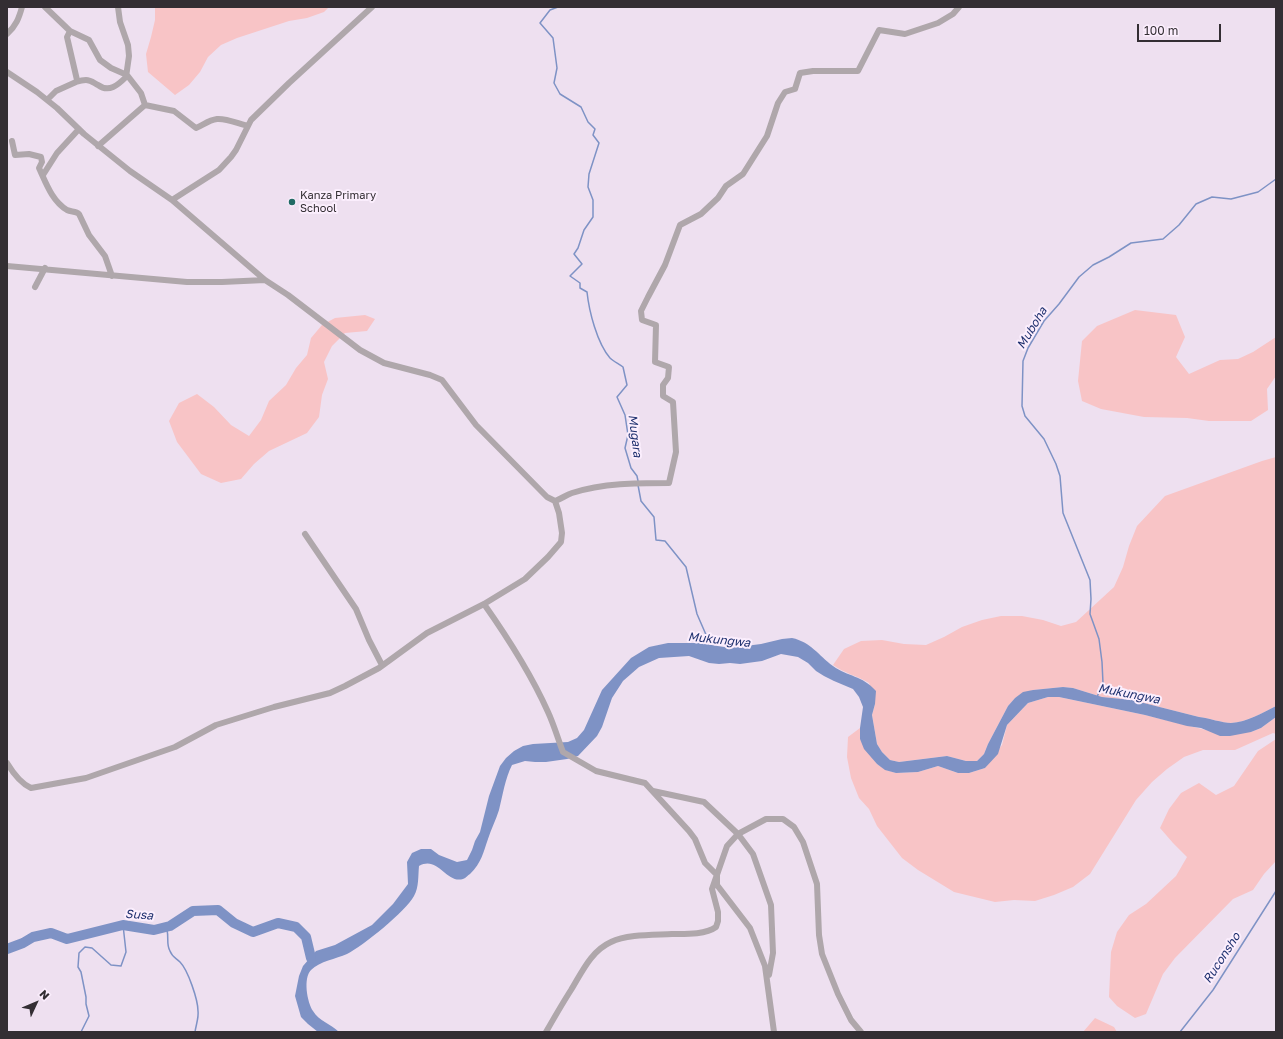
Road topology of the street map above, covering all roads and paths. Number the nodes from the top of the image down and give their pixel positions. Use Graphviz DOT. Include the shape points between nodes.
graph roads {
  1 [pos="22,7"];
  2 [pos="44,7"];
  3 [pos="118,7"];
  4 [pos="372,7"];
  5 [pos="960,7"];
  6 [pos="70,31"];
  7 [pos="7,34"];
  8 [pos="7,72"];
  9 [pos="127,75"];
  10 [pos="76,82"];
  11 [pos="47,100"];
  12 [pos="145,105"];
  13 [pos="248,126"];
  14 [pos="79,129"];
  15 [pos="11,145"];
  16 [pos="98,146"];
  17 [pos="42,175"];
  18 [pos="172,200"];
  19 [pos="7,266"];
  20 [pos="45,268"];
  21 [pos="112,276"];
  22 [pos="265,280"];
  23 [pos="35,287"];
  24 [pos="555,502"];
  25 [pos="306,534"];
  26 [pos="484,604"];
  27 [pos="382,665"];
  28 [pos="7,763"];
  29 [pos="653,791"];
  30 [pos="738,834"];
  31 [pos="717,875"];
  32 [pos="767,983"];
  33 [pos="546,1032"];
  34 [pos="774,1032"];
  35 [pos="861,1032"];
  1 -- 7 [label="street" via="18,20"];
  2 -- 6 [label="street"];
  3 -- 9 [label="street" via="128,45"];
  4 -- 13 [label="street" via="282,89"];
  5 -- 24 [label="street" via="938,24 905,34 879,30 858,71 800,73 795,89 785,92 778,103 767,136 743,174 726,186 718,198 701,214 680,224 665,265 641,311 642,320 656,325 655,362 669,367 668,378 663,386 663,396 673,402 676,452 669,483 638,483 597,488 572,493"];
  6 -- 9 [label="street" via="89,40 100,60"];
  6 -- 10 [label="street" via="67,37"];
  8 -- 11 [label="street"];
  9 -- 10 [label="street" via="110,89 105,89 93,81"];
  9 -- 12 [label="street"];
  10 -- 11 [label="street" via="56,91"];
  11 -- 14 [label="street"];
  12 -- 13 [label="street" via="174,111 196,128 217,119"];
  12 -- 16 [label="street"];
  13 -- 18 [label="street" via="231,157 219,170"];
  14 -- 16 [label="street"];
  14 -- 17 [label="street" via="57,153"];
  15 -- 17 [label="street" via="15,155 29,154 41,157 39,168"];
  16 -- 18 [label="street" via="130,172"];
  17 -- 21 [label="street" via="59,203 81,216 89,235 105,256"];
  18 -- 22 [label="street"];
  19 -- 20 [label="street"];
  20 -- 21 [label="street"];
  20 -- 23 [label="street"];
  21 -- 22 [label="street" via="187,282"];
  22 -- 24 [label="street" via="380,362 442,380 479,428"];
  24 -- 26 [label="street" via="562,533 561,542 525,578"];
  25 -- 27 [label="street" via="356,609"];
  26 -- 27 [label="street" via="427,633"];
  26 -- 29 [label="street" via="502,628 538,690 563,752 596,771 645,783"];
  27 -- 28 [label="street" via="330,693 221,723 175,747 86,778 30,788 21,782"];
  29 -- 30 [label="street" via="704,802"];
  29 -- 31 [label="street" via="690,831 705,863"];
  30 -- 31 [label="street" via="727,846"];
  30 -- 32 [label="street" via="753,854 771,904 772,953"];
  30 -- 35 [label="street" via="766,819 783,819 801,836 817,884 822,954 844,1007"];
  31 -- 32 [label="street" via="717,885 750,928 765,966"];
  31 -- 33 [label="street" via="712,889 718,912 716,927 692,933 638,936 612,941 601,948 586,964"];
  32 -- 34 [label="street"];
}
